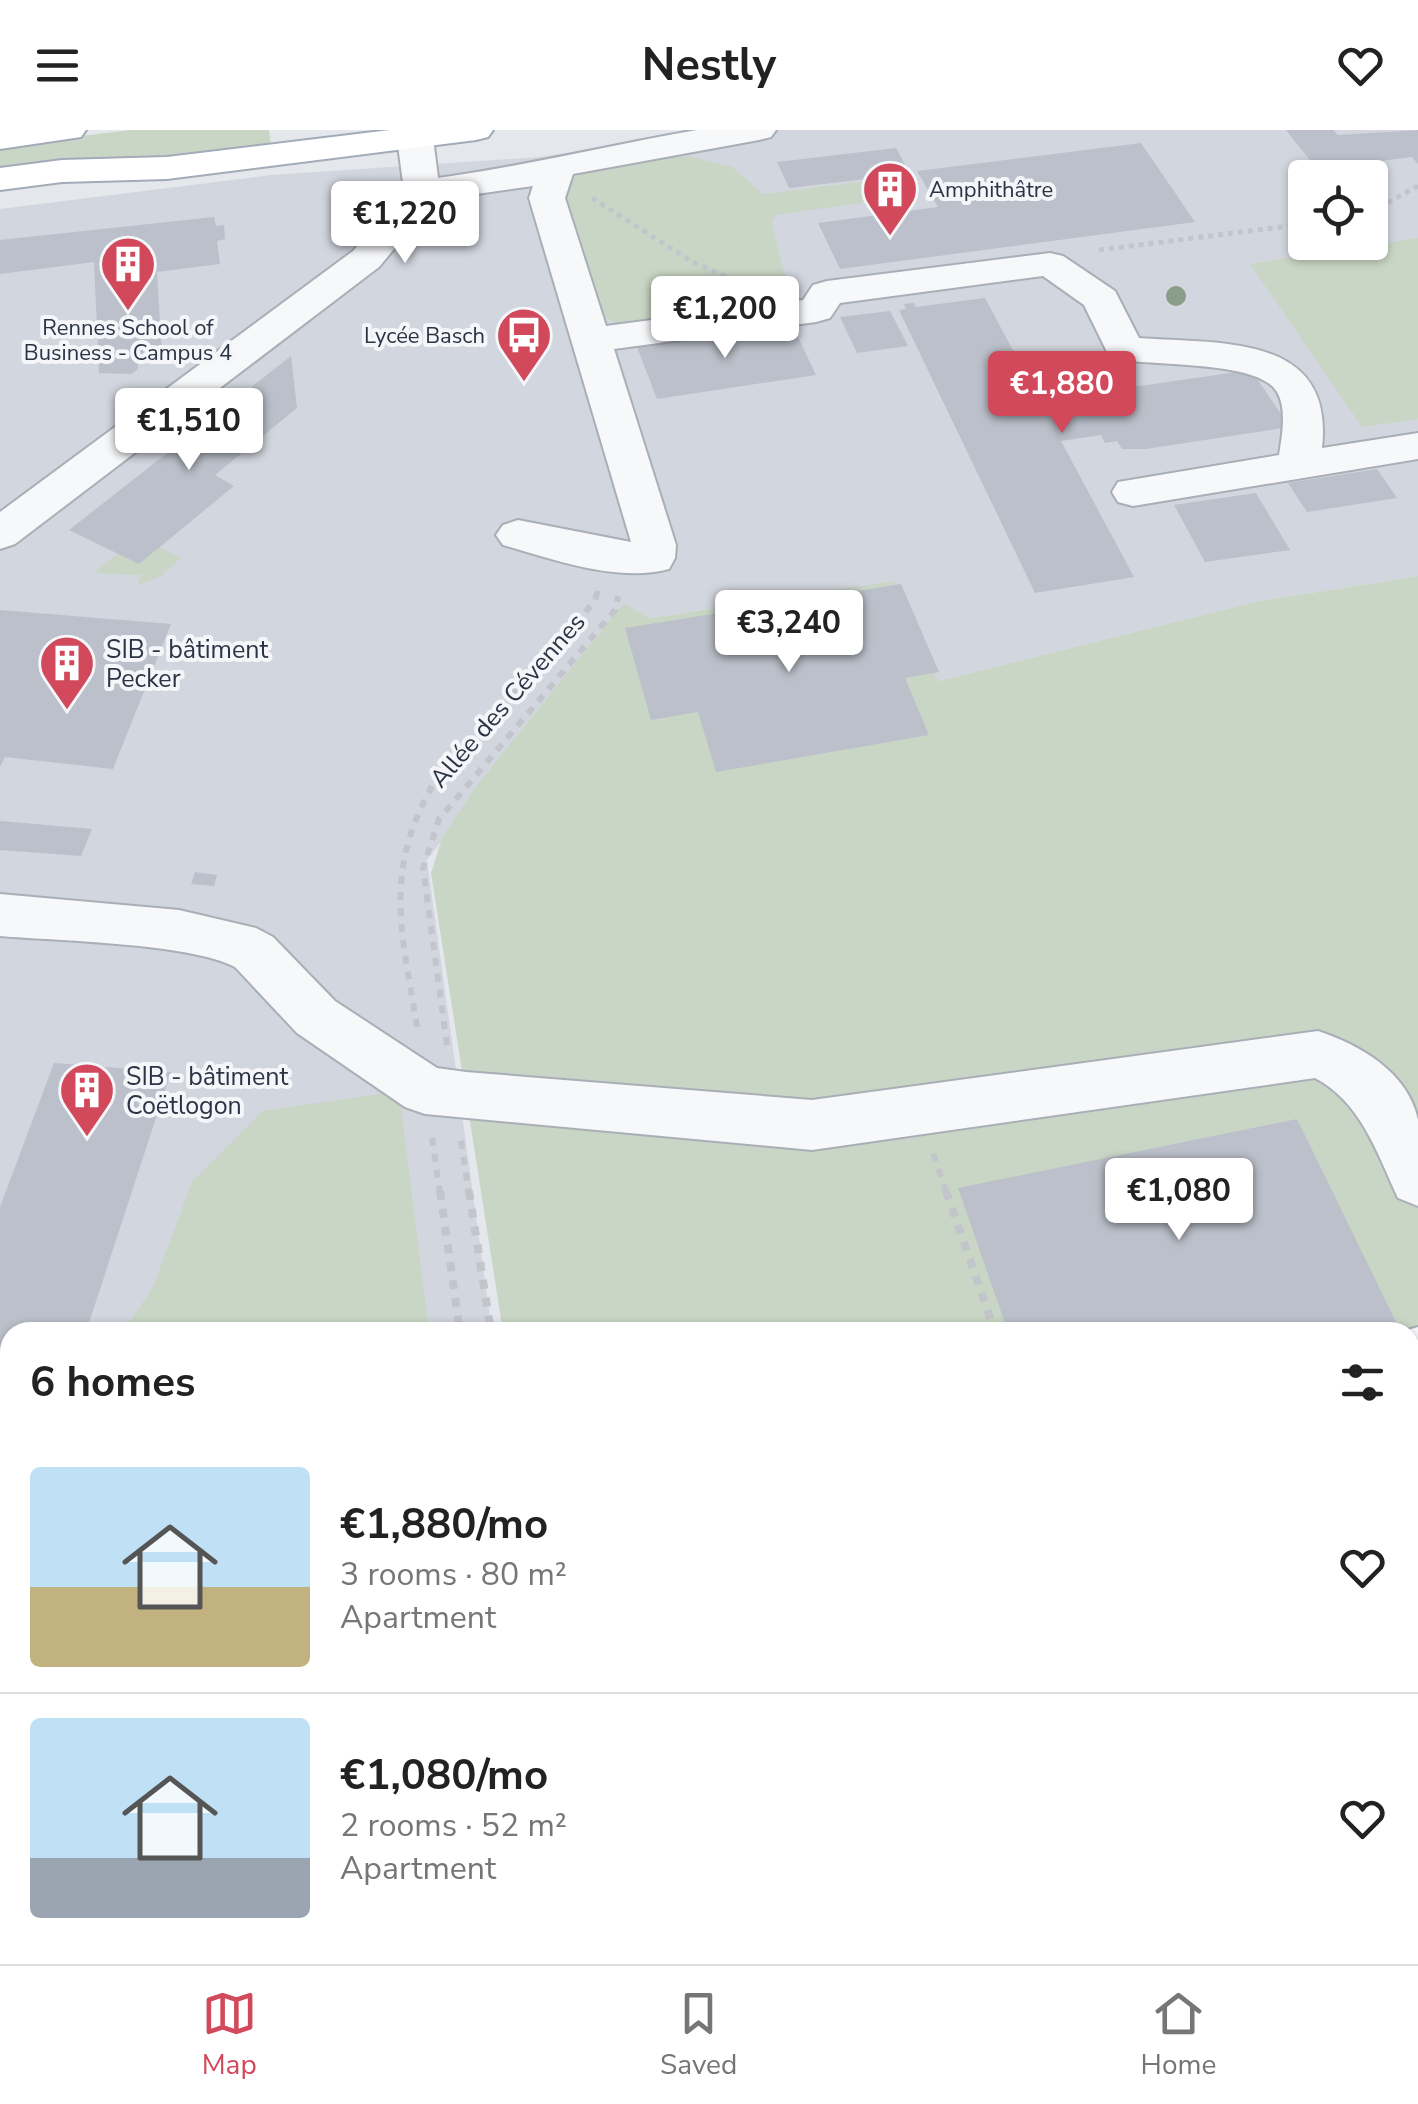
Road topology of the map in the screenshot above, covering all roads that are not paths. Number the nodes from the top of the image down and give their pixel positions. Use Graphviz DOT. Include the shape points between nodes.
graph roads {
  1 [pos="69,130"];
  2 [pos="476,130"];
  3 [pos="759,130"];
  4 [pos="414,134"];
  5 [pos="0,138"];
  6 [pos="346,138"];
  7 [pos="557,168"];
  8 [pos="0,179"];
  9 [pos="422,192"];
  10 [pos="365,200"];
  11 [pos="334,284"];
  12 [pos="594,340"];
  13 [pos="1418,446"];
  14 [pos="1299,465"];
  15 [pos="1133,492"];
  16 [pos="0,534"];
  17 [pos="518,535"];
  18 [pos="0,915"];
  19 [pos="1418,1180"];
  1 -- 5 [label="main road"];
  2 -- 4 [label="main road"];
  3 -- 7 [label="street"];
  4 -- 6 [label="main road"];
  4 -- 9 [label="street"];
  6 -- 8 [label="main road" via="167,168"];
  6 -- 10 [label="street"];
  7 -- 9 [label="street"];
  7 -- 12 [label="street" via="546,198"];
  9 -- 10 [label="street"];
  9 -- 11 [label="street" via="366,259"];
  10 -- 11 [label="street" via="349,227"];
  11 -- 16 [label="street"];
  12 -- 14 [label="street" via="816,310 827,293 1050,264 1101,300 1124,348 1261,361 1286,372 1306,424"];
  12 -- 17 [label="street" via="653,558"];
  13 -- 14 [label="street"];
  14 -- 15 [label="street"];
  18 -- 19 [label="street" via="237,943 254,952 316,1017 439,1092 812,1125 1318,1054 1369,1082"];
}
